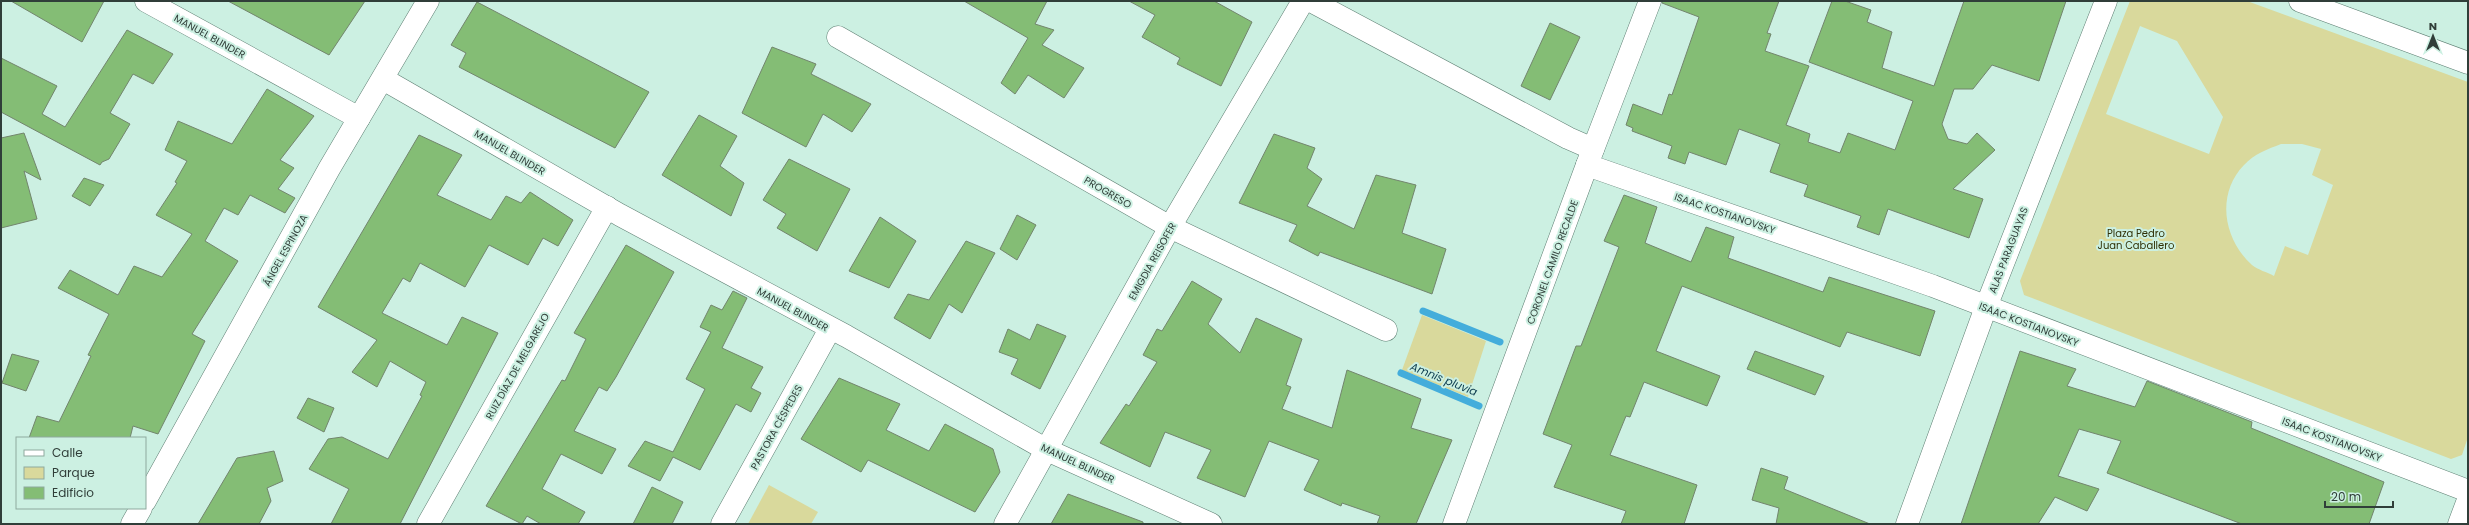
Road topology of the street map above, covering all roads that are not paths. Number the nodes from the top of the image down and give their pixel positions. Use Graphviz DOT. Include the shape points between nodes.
graph roads {
  1 [pos="146,1"];
  2 [pos="428,1"];
  3 [pos="1304,1"];
  4 [pos="1311,1"];
  5 [pos="1650,1"];
  6 [pos="2106,1"];
  7 [pos="2300,1"];
  8 [pos="838,37"];
  9 [pos="2468,63"];
  10 [pos="383,79"];
  11 [pos="359,118"];
  12 [pos="1590,157"];
  13 [pos="607,208"];
  14 [pos="1170,227"];
  15 [pos="1986,307"];
  16 [pos="830,329"];
  17 [pos="1386,330"];
  18 [pos="1047,450"];
  19 [pos="2468,492"];
  20 [pos="146,499"];
  21 [pos="2468,500"];
  22 [pos="140,509"];
  23 [pos="132,524"];
  24 [pos="428,524"];
  25 [pos="722,524"];
  26 [pos="1006,524"];
  27 [pos="1211,524"];
  28 [pos="1454,524"];
  29 [pos="1907,524"];
  30 [pos="2459,524"];
  1 -- 11 [label="street, MANUEL BLINDER"];
  2 -- 10 [label="street, ÁNGEL ESPINOZA"];
  3 -- 14 [label="street, EMIGDIA REISOFER"];
  4 -- 12 [label="street, ISAAC KOSTIANOVSKY" via="1568,138"];
  5 -- 12 [label="street, CORONEL CAMILO RECALDE"];
  6 -- 15 [label="street, ALAS PARAGUAYAS"];
  7 -- 9 [label="street"];
  8 -- 14 [label="street, PROGRESO"];
  10 -- 11 [label="street, ÁNGEL ESPINOZA"];
  10 -- 13 [label="street, MANUEL BLINDER"];
  11 -- 20 [label="street, ÁNGEL ESPINOZA"];
  12 -- 15 [label="street, ISAAC KOSTIANOVSKY"];
  12 -- 28 [label="street, CORONEL CAMILO RECALDE"];
  13 -- 16 [label="street, MANUEL BLINDER"];
  13 -- 24 [label="street, RUIZ DÍAZ DE MELGAREJO"];
  14 -- 17 [label="street, PROGRESO"];
  14 -- 18 [label="street, EMIGDIA REISOFER"];
  15 -- 19 [label="street, ISAAC KOSTIANOVSKY"];
  15 -- 29 [label="street, ALAS PARAGUAYAS"];
  16 -- 18 [label="street, MANUEL BLINDER"];
  16 -- 25 [label="street, PASTORA CÉSPEDES"];
  18 -- 26 [label="street, EMIGDIA REISOFER"];
  18 -- 27 [label="street, MANUEL BLINDER"];
  21 -- 30 [label="street"];
  22 -- 23 [label="street"];
}
